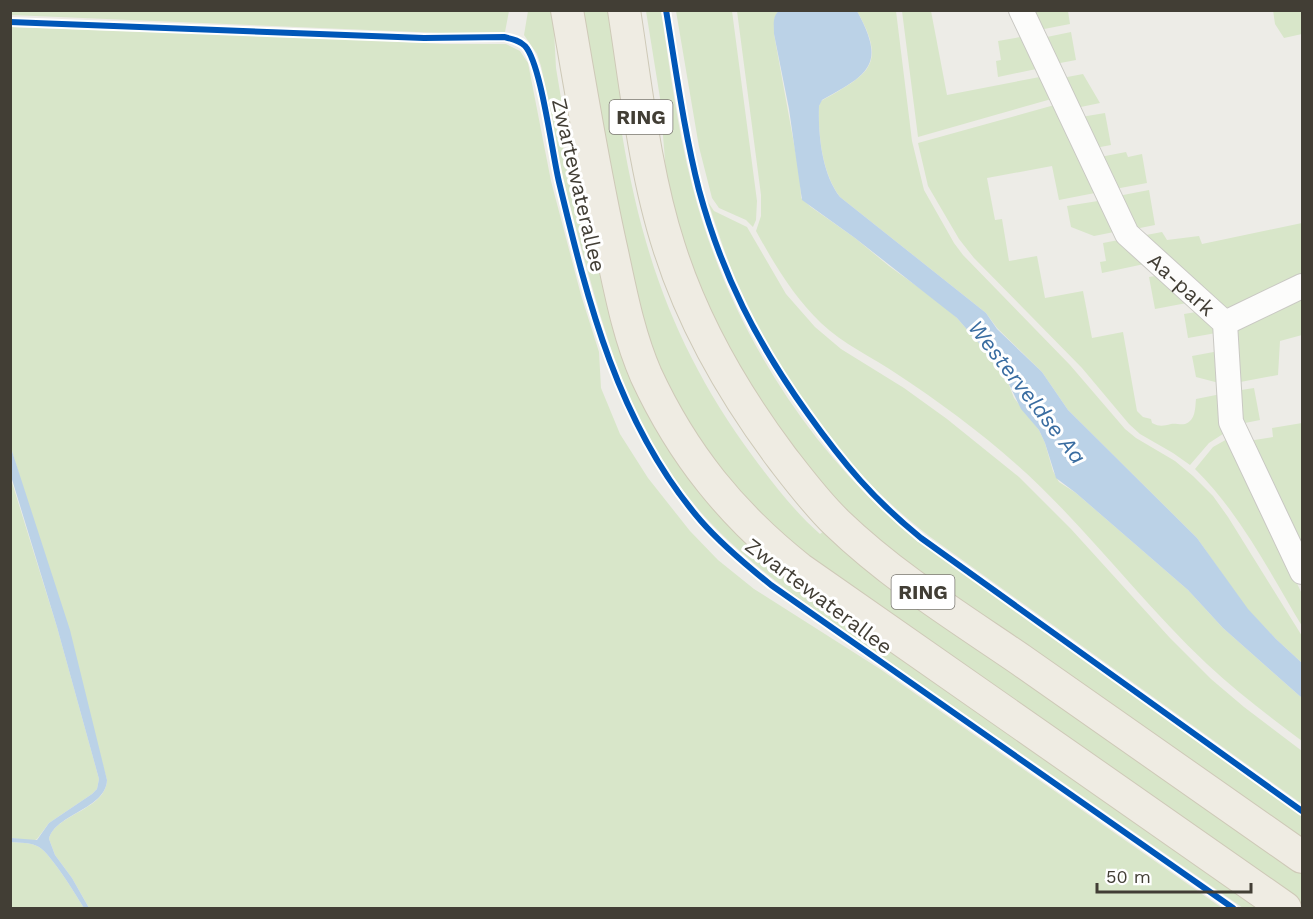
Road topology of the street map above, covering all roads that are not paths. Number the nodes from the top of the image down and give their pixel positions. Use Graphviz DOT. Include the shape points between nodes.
graph roads {
  1 [pos="567,10"];
  2 [pos="624,10"];
  3 [pos="1021,10"];
  4 [pos="1302,286"];
  5 [pos="1225,323"];
  6 [pos="1302,572"];
  7 [pos="1302,857"];
  8 [pos="1285,909"];
  1 -- 8 [label="main road, Zwartewaterallee / RING" via="601,204 636,349 677,434 716,490 748,525 800,570"];
  2 -- 7 [label="main road, RING" via="653,180 680,278 727,377 796,477 836,523 906,580"];
  3 -- 5 [label="street, Aa-park" via="1127,234"];
  4 -- 5 [label="street"];
  5 -- 6 [label="street, Aa-park" via="1231,422"];
}
